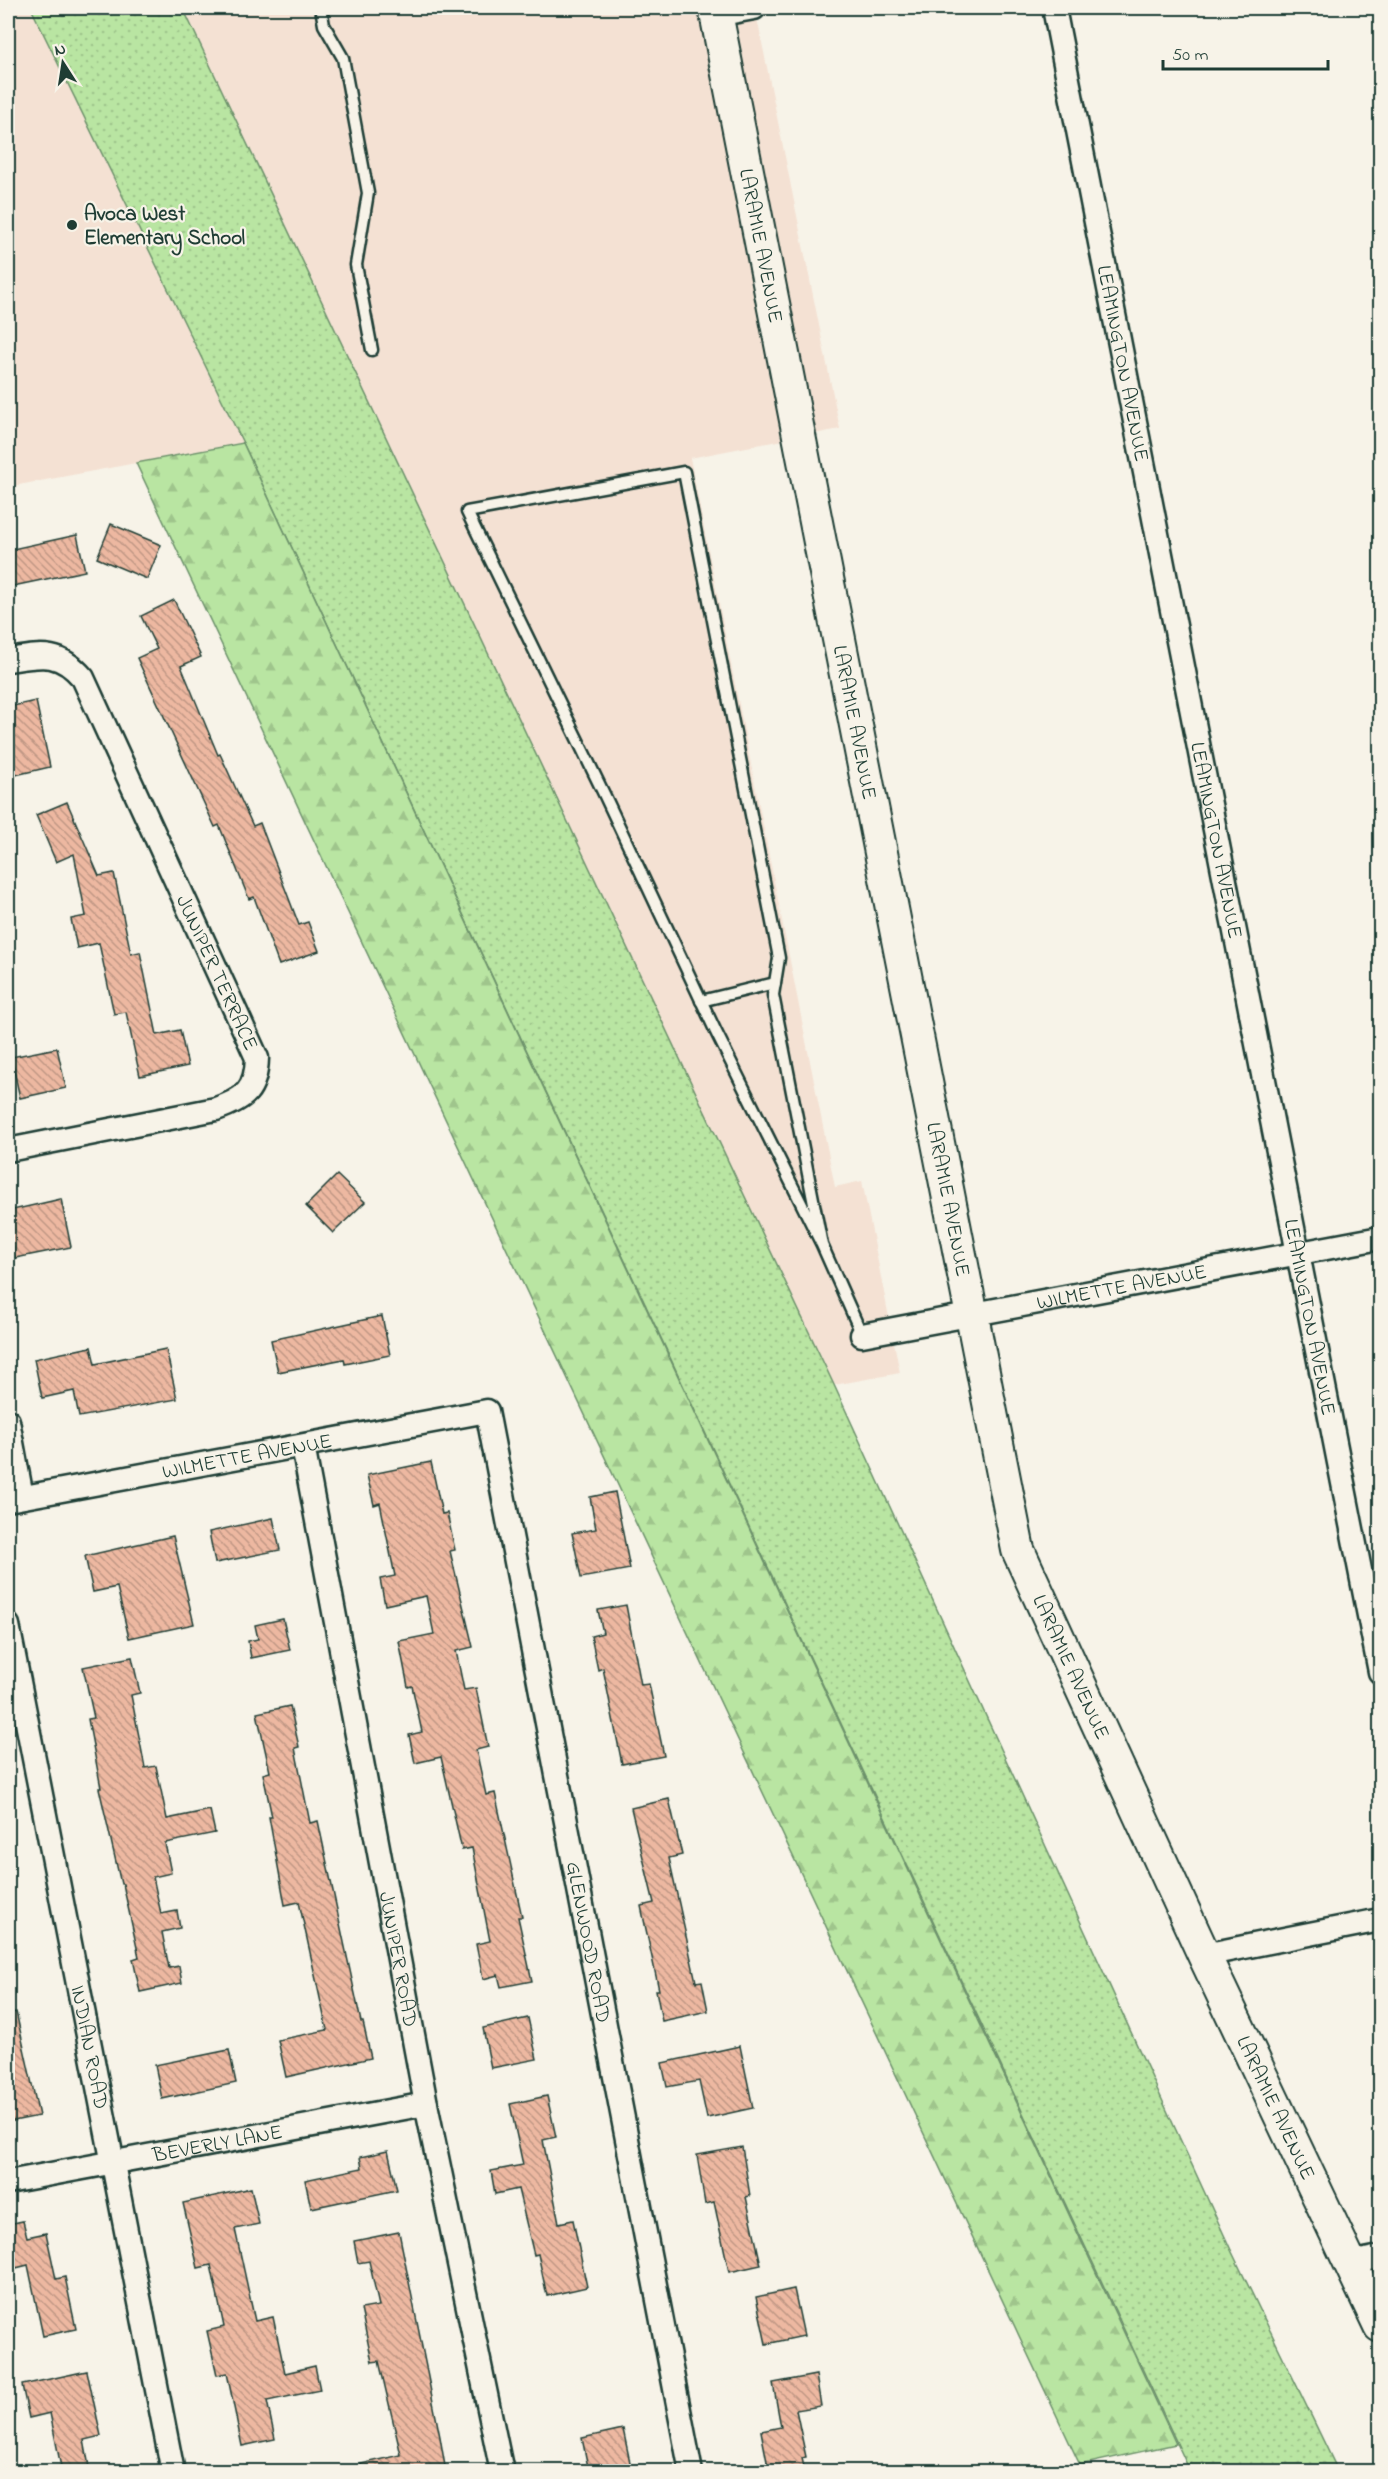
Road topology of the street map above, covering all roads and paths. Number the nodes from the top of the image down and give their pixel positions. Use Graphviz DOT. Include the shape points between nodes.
graph roads {
  1 [pos="321,8"];
  2 [pos="754,8"];
  3 [pos="1054,8"];
  4 [pos="715,11"];
  5 [pos="372,350"];
  6 [pos="8,660"];
  7 [pos="775,983"];
  8 [pos="701,1001"];
  9 [pos="8,1149"];
  10 [pos="1380,1238"];
  11 [pos="822,1245"];
  12 [pos="1297,1253"];
  13 [pos="972,1313"];
  14 [pos="862,1335"];
  15 [pos="487,1411"];
  16 [pos="8,1421"];
  17 [pos="303,1446"];
  18 [pos="15,1499"];
  19 [pos="8,1625"];
  20 [pos="1380,1672"];
  21 [pos="1380,1920"];
  22 [pos="1203,1954"];
  23 [pos="426,2104"];
  24 [pos="111,2163"];
  25 [pos="8,2182"];
  26 [pos="1380,2257"];
  27 [pos="1350,2263"];
  28 [pos="1380,2326"];
  29 [pos="173,2472"];
  30 [pos="502,2472"];
  31 [pos="691,2472"];
  1 -- 5 [label="lane" via="324,25 344,58 368,193 356,265"];
  2 -- 4 [label="street"];
  3 -- 12 [label="street, LEAMINGTON AVENUE"];
  4 -- 13 [label="street, LARAMIE AVENUE"];
  6 -- 9 [label="street, JUNIPER TERRACE" via="52,656 66,661 83,678 257,1058 252,1085 233,1103"];
  7 -- 8 [label="lane"];
  7 -- 8 [label="lane" via="779,958 684,472 467,512"];
  7 -- 11 [label="lane" via="773,995"];
  8 -- 11 [label="lane"];
  10 -- 12 [label="street, WILMETTE AVENUE"];
  11 -- 14 [label="lane"];
  12 -- 13 [label="street, WILMETTE AVENUE"];
  12 -- 20 [label="street, LEAMINGTON AVENUE"];
  13 -- 14 [label="street, WILMETTE AVENUE"];
  13 -- 22 [label="street, LARAMIE AVENUE" via="1017,1550"];
  15 -- 17 [label="street, WILMETTE AVENUE"];
  15 -- 31 [label="street, GLENWOOD ROAD"];
  16 -- 18 [label="street"];
  17 -- 18 [label="street, WILMETTE AVENUE"];
  17 -- 23 [label="street, JUNIPER ROAD"];
  19 -- 24 [label="street, INDIAN ROAD"];
  21 -- 22 [label="street"];
  22 -- 27 [label="street, LARAMIE AVENUE"];
  23 -- 24 [label="street, BEVERLY LANE"];
  23 -- 30 [label="street, JUNIPER ROAD"];
  24 -- 25 [label="street, BEVERLY LANE"];
  24 -- 29 [label="street, INDIAN ROAD"];
  26 -- 27 [label="street"];
  27 -- 28 [label="street, LARAMIE AVENUE"];
}
